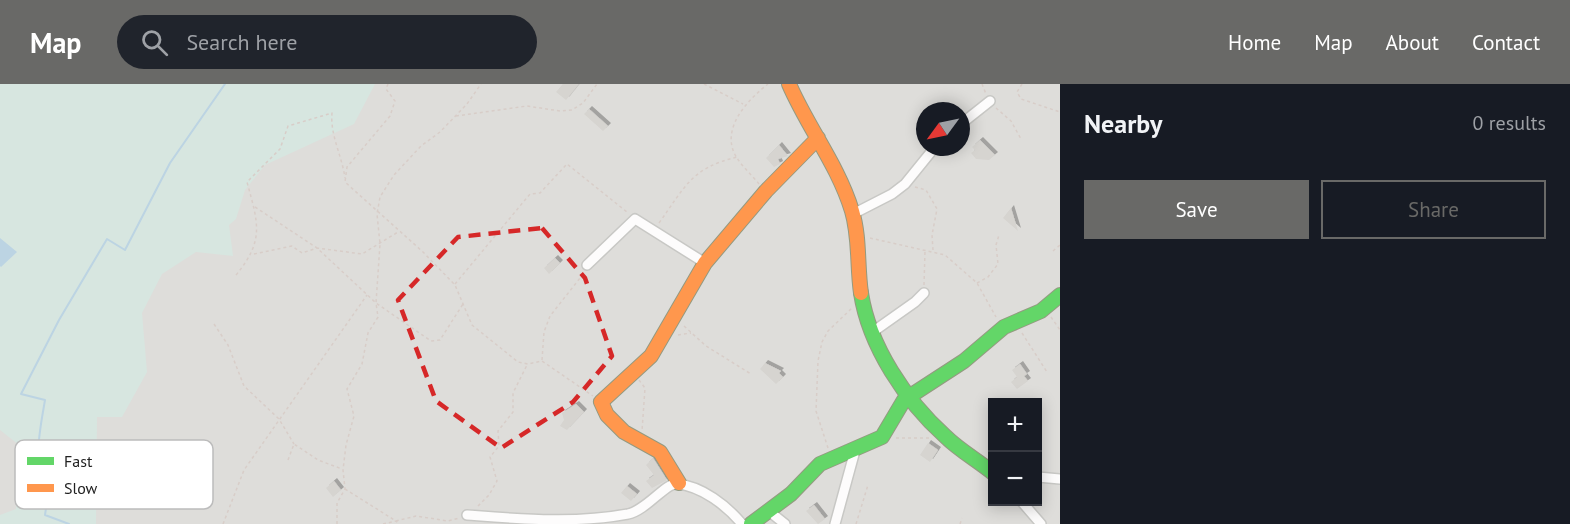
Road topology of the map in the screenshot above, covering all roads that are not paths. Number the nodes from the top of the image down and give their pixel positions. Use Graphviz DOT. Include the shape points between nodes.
graph roads {
  1 [pos="789,84"];
  2 [pos="990,101"];
  3 [pos="970,117"];
  4 [pos="818,138"];
  5 [pos="928,156"];
  6 [pos="852,214"];
  7 [pos="705,263"];
  8 [pos="587,265"];
  9 [pos="924,293"];
  10 [pos="1060,295"];
  11 [pos="874,331"];
  12 [pos="911,396"];
  13 [pos="856,447"];
  14 [pos="988,469"];
  15 [pos="1042,477"];
  16 [pos="1060,479"];
  17 [pos="679,483"];
  18 [pos="1026,506"];
  19 [pos="770,512"];
  20 [pos="467,515"];
  21 [pos="742,524"];
  22 [pos="751,524"];
  23 [pos="785,524"];
  24 [pos="835,524"];
  25 [pos="1041,524"];
  1 -- 4 [label="street"];
  2 -- 3 [label="street"];
  4 -- 6 [label="street"];
  4 -- 7 [label="street" via="766,191"];
  5 -- 6 [label="street" via="892,195"];
  6 -- 11 [label="street" via="858,234 862,300"];
  7 -- 8 [label="street" via="634,219"];
  7 -- 17 [label="street" via="643,365 601,402 617,425 661,454 674,469"];
  9 -- 11 [label="street"];
  10 -- 12 [label="street" via="1046,308 1010,325"];
  11 -- 12 [label="street" via="886,359"];
  12 -- 13 [label="street" via="904,400 882,437"];
  12 -- 14 [label="street" via="946,438"];
  13 -- 19 [label="street" via="820,464"];
  13 -- 24 [label="street"];
  15 -- 16 [label="street"];
  17 -- 20 [label="street" via="666,488 641,510 603,519 575,522"];
  17 -- 21 [label="street" via="712,498"];
  18 -- 25 [label="street"];
  19 -- 22 [label="street"];
  19 -- 23 [label="street"];
}
